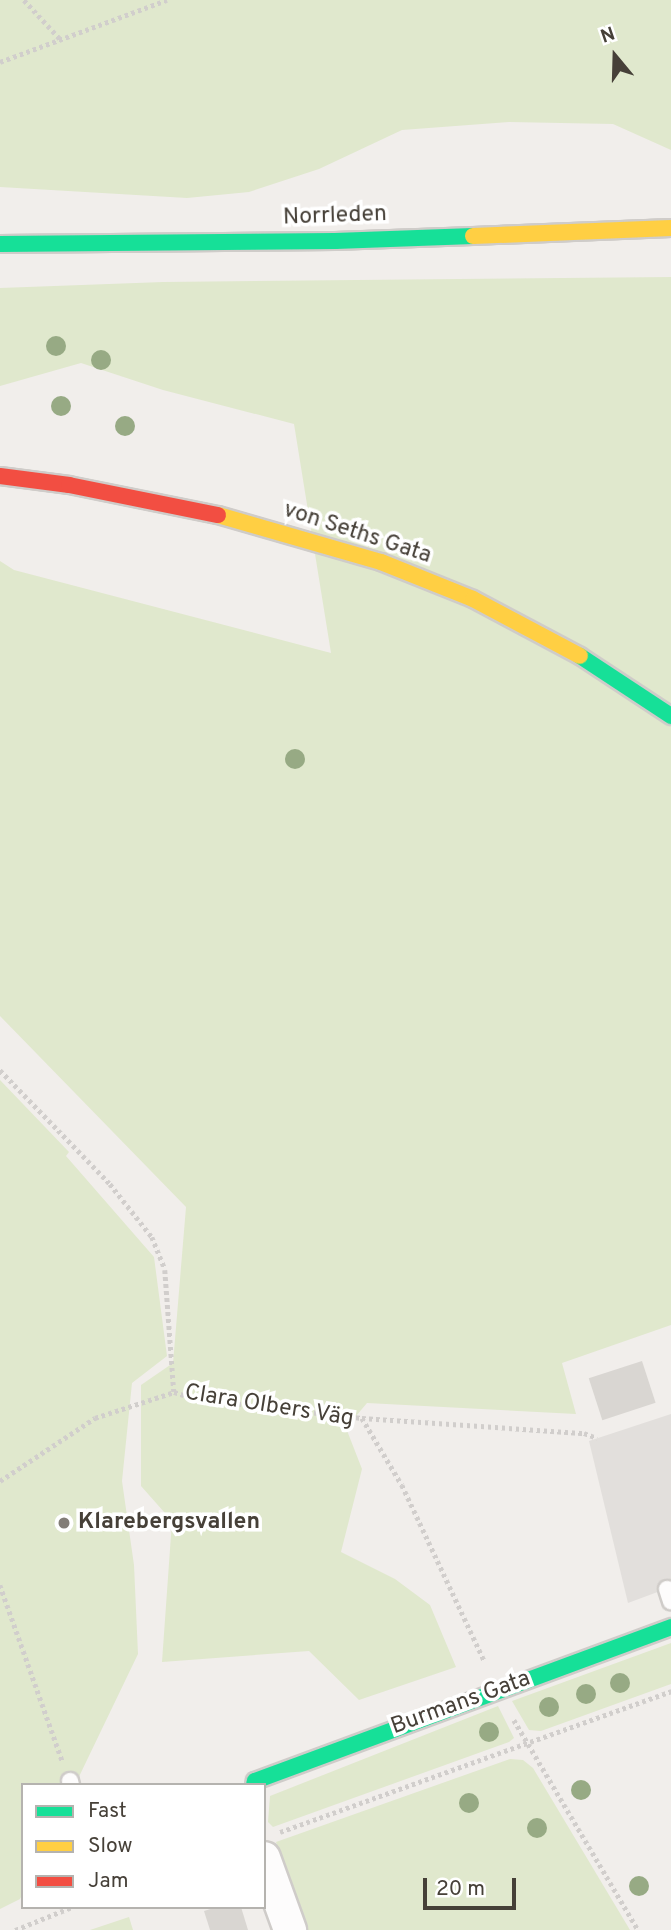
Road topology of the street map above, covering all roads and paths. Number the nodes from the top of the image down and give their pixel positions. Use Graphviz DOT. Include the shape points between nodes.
graph roads {
  1 [pos="24,0"];
  2 [pos="167,0"];
  3 [pos="61,40"];
  4 [pos="0,62"];
  5 [pos="671,228"];
  6 [pos="0,244"];
  7 [pos="0,476"];
  8 [pos="671,716"];
  9 [pos="0,1070"];
  10 [pos="174,1392"];
  11 [pos="362,1418"];
  12 [pos="597,1438"];
  13 [pos="0,1481"];
  14 [pos="0,1585"];
  15 [pos="671,1627"];
  16 [pos="498,1689"];
  17 [pos="671,1691"];
  18 [pos="525,1744"];
  19 [pos="70,1783"];
  20 [pos="251,1783"];
  21 [pos="270,1845"];
  22 [pos="67,1909"];
  23 [pos="15,1930"];
  24 [pos="290,1930"];
  25 [pos="638,1930"];
  1 -- 3 [label="path"];
  2 -- 3 [label="path"];
  3 -- 4 [label="path"];
  5 -- 6 [label="main road, Norrleden" via="334,241"];
  7 -- 8 [label="main road, von Seths Gata" via="199,510 381,562 473,598 602,668"];
  9 -- 10 [label="path, Clara Olbers Väg" via="110,1184 152,1237 165,1270"];
  10 -- 11 [label="path, Clara Olbers Väg" via="196,1399"];
  10 -- 13 [label="path" via="95,1418"];
  11 -- 12 [label="path" via="584,1433"];
  11 -- 16 [label="path, Clara Olbers Väg" via="402,1485"];
  14 -- 19 [label="path"];
  15 -- 16 [label="main road, Burmans Gata"];
  16 -- 20 [label="main road, Burmans Gata"];
  17 -- 18 [label="path"];
  18 -- 21 [label="path"];
  18 -- 25 [label="path"];
  21 -- 24 [label="street"];
  22 -- 23 [label="path"];
}
